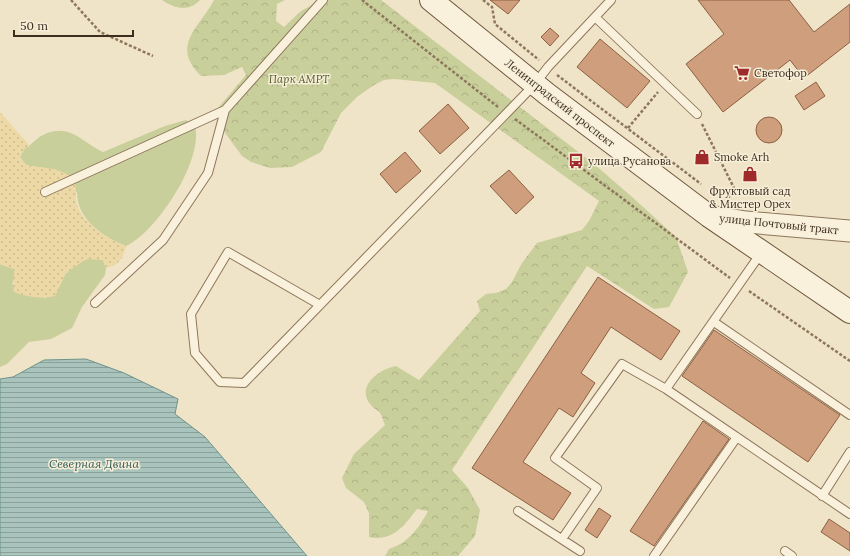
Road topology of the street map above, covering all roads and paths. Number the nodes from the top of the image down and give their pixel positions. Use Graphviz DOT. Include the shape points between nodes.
graph roads {
  1 [pos="70,0"];
  2 [pos="324,0"];
  3 [pos="362,0"];
  4 [pos="431,0"];
  5 [pos="483,0"];
  6 [pos="611,0"];
  7 [pos="595,17"];
  8 [pos="154,56"];
  9 [pos="542,76"];
  10 [pos="665,84"];
  11 [pos="225,110"];
  12 [pos="506,114"];
  13 [pos="697,114"];
  14 [pos="628,128"];
  15 [pos="702,184"];
  16 [pos="45,192"];
  17 [pos="717,210"];
  18 [pos="850,231"];
  19 [pos="762,253"];
  20 [pos="740,285"];
  21 [pos="95,303"];
  22 [pos="320,305"];
  23 [pos="850,312"];
  24 [pos="714,322"];
  25 [pos="850,361"];
  26 [pos="666,389"];
  27 [pos="850,415"];
  28 [pos="737,437"];
  29 [pos="850,452"];
  30 [pos="822,496"];
  31 [pos="518,511"];
  32 [pos="850,514"];
  33 [pos="562,539"];
  34 [pos="580,551"];
  35 [pos="785,551"];
  36 [pos="654,556"];
  37 [pos="792,556"];
  1 -- 8 [label="path" via="100,32"];
  2 -- 11 [label="lane"];
  3 -- 12 [label="path"];
  4 -- 9 [label="main road, Ленинградский проспект"];
  5 -- 9 [label="path" via="492,7 495,24"];
  6 -- 7 [label="lane"];
  7 -- 9 [label="lane"];
  7 -- 10 [label="lane"];
  9 -- 12 [label="lane"];
  9 -- 14 [label="path"];
  9 -- 17 [label="main road, Ленинградский проспект"];
  10 -- 13 [label="lane"];
  10 -- 14 [label="path"];
  11 -- 16 [label="lane"];
  11 -- 21 [label="lane" via="208,173 163,240"];
  12 -- 20 [label="path" via="523,123"];
  12 -- 22 [label="lane"];
  13 -- 17 [label="path" via="734,188"];
  14 -- 15 [label="path"];
  17 -- 18 [label="street, улица Почтовый тракт" via="746,222"];
  17 -- 19 [label="main road, Ленинградский проспект"];
  19 -- 20 [label="lane"];
  19 -- 23 [label="main road, Ленинградский проспект"];
  20 -- 24 [label="lane"];
  20 -- 25 [label="path"];
  22 -- 22 [label="lane" via="244,383 220,382 195,352 191,314 228,252"];
  24 -- 26 [label="lane"];
  24 -- 27 [label="lane"];
  26 -- 28 [label="lane"];
  26 -- 33 [label="lane" via="622,364 555,458 598,488"];
  28 -- 30 [label="lane"];
  28 -- 36 [label="lane"];
  29 -- 30 [label="lane"];
  30 -- 32 [label="lane"];
  31 -- 33 [label="lane"];
  33 -- 34 [label="lane"];
  35 -- 37 [label="lane"];
}
